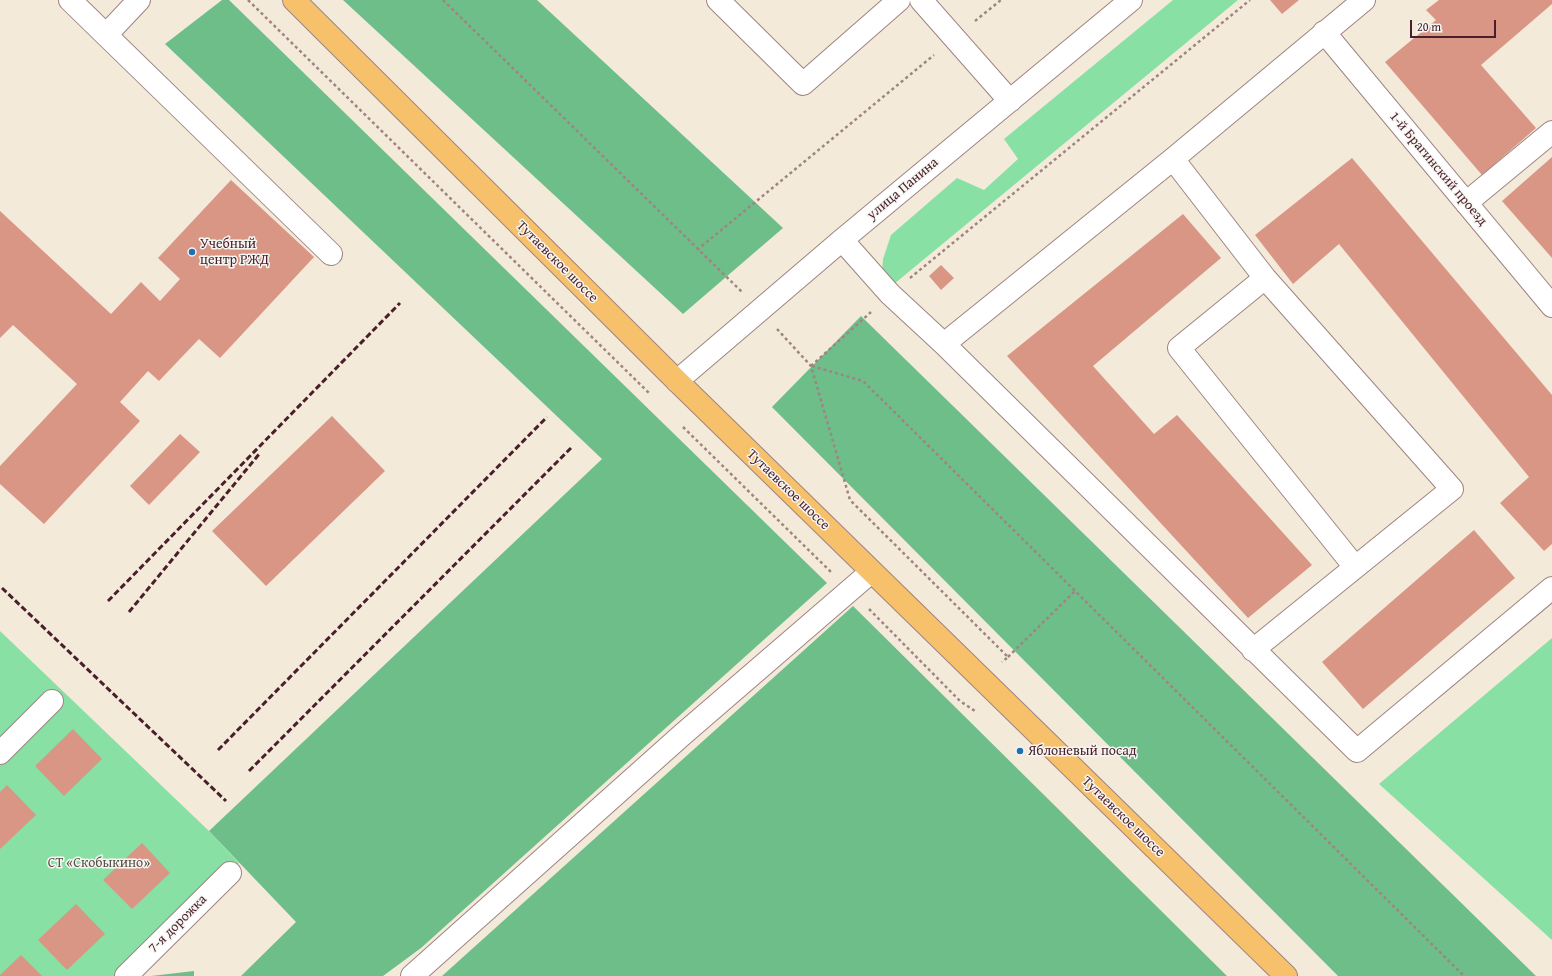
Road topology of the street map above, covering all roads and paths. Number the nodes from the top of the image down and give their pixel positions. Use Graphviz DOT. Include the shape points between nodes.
graph roads {
  1 [pos="70,0"];
  2 [pos="140,0"];
  3 [pos="248,0"];
  4 [pos="294,0"];
  5 [pos="443,0"];
  6 [pos="718,0"];
  7 [pos="899,0"];
  8 [pos="921,0"];
  9 [pos="1001,0"];
  10 [pos="1131,0"];
  11 [pos="1250,0"];
  12 [pos="1364,0"];
  13 [pos="1324,32"];
  14 [pos="106,35"];
  15 [pos="954,38"];
  16 [pos="1010,101"];
  17 [pos="1552,132"];
  18 [pos="1173,159"];
  19 [pos="1466,203"];
  20 [pos="842,240"];
  21 [pos="331,254"];
  22 [pos="1265,278"];
  23 [pos="890,294"];
  24 [pos="1552,306"];
  25 [pos="944,344"];
  26 [pos="811,366"];
  27 [pos="677,381"];
  28 [pos="651,395"];
  29 [pos="680,423"];
  30 [pos="1355,567"];
  31 [pos="871,572"];
  32 [pos="1552,588"];
  33 [pos="850,590"];
  34 [pos="1075,592"];
  35 [pos="1253,650"];
  36 [pos="1008,657"];
  37 [pos="982,680"];
  38 [pos="52,701"];
  39 [pos="978,714"];
  40 [pos="0,753"];
  41 [pos="230,873"];
  42 [pos="126,976"];
  43 [pos="412,976"];
  44 [pos="1286,976"];
  45 [pos="1464,976"];
  1 -- 14 [label="street"];
  2 -- 14 [label="street"];
  3 -- 28 [label="path"];
  4 -- 27 [label="main road, Тутаевское шоссе"];
  5 -- 15 [label="path" via="698,250"];
  6 -- 7 [label="street" via="803,84"];
  8 -- 15 [label="street"];
  9 -- 15 [label="path"];
  10 -- 16 [label="street, улица Панина"];
  11 -- 23 [label="path"];
  12 -- 13 [label="street"];
  13 -- 18 [label="street"];
  13 -- 19 [label="street, 1-й Брагинский проезд"];
  14 -- 21 [label="street"];
  15 -- 16 [label="street"];
  16 -- 20 [label="street, улица Панина"];
  17 -- 19 [label="street"];
  18 -- 22 [label="street"];
  18 -- 25 [label="street"];
  19 -- 24 [label="street, 1-й Брагинский проезд"];
  20 -- 23 [label="street"];
  20 -- 27 [label="street, улица Панина"];
  22 -- 30 [label="street" via="1179,348"];
  22 -- 30 [label="street" via="1452,489"];
  23 -- 25 [label="street"];
  23 -- 26 [label="path"];
  25 -- 35 [label="street"];
  26 -- 34 [label="path" via="863,381"];
  26 -- 36 [label="path" via="850,500"];
  27 -- 31 [label="main road, Тутаевское шоссе"];
  29 -- 33 [label="path"];
  30 -- 35 [label="street"];
  31 -- 33 [label="street"];
  31 -- 37 [label="main road, Тутаевское шоссе"];
  32 -- 35 [label="street" via="1357,751"];
  33 -- 39 [label="path" via="960,701"];
  33 -- 43 [label="street" via="682,735"];
  34 -- 36 [label="path"];
  34 -- 45 [label="path"];
  36 -- 37 [label="path"];
  37 -- 44 [label="main road, Тутаевское шоссе"];
  38 -- 40 [label="street"];
  41 -- 42 [label="street, 7-я дорожка"];
}
